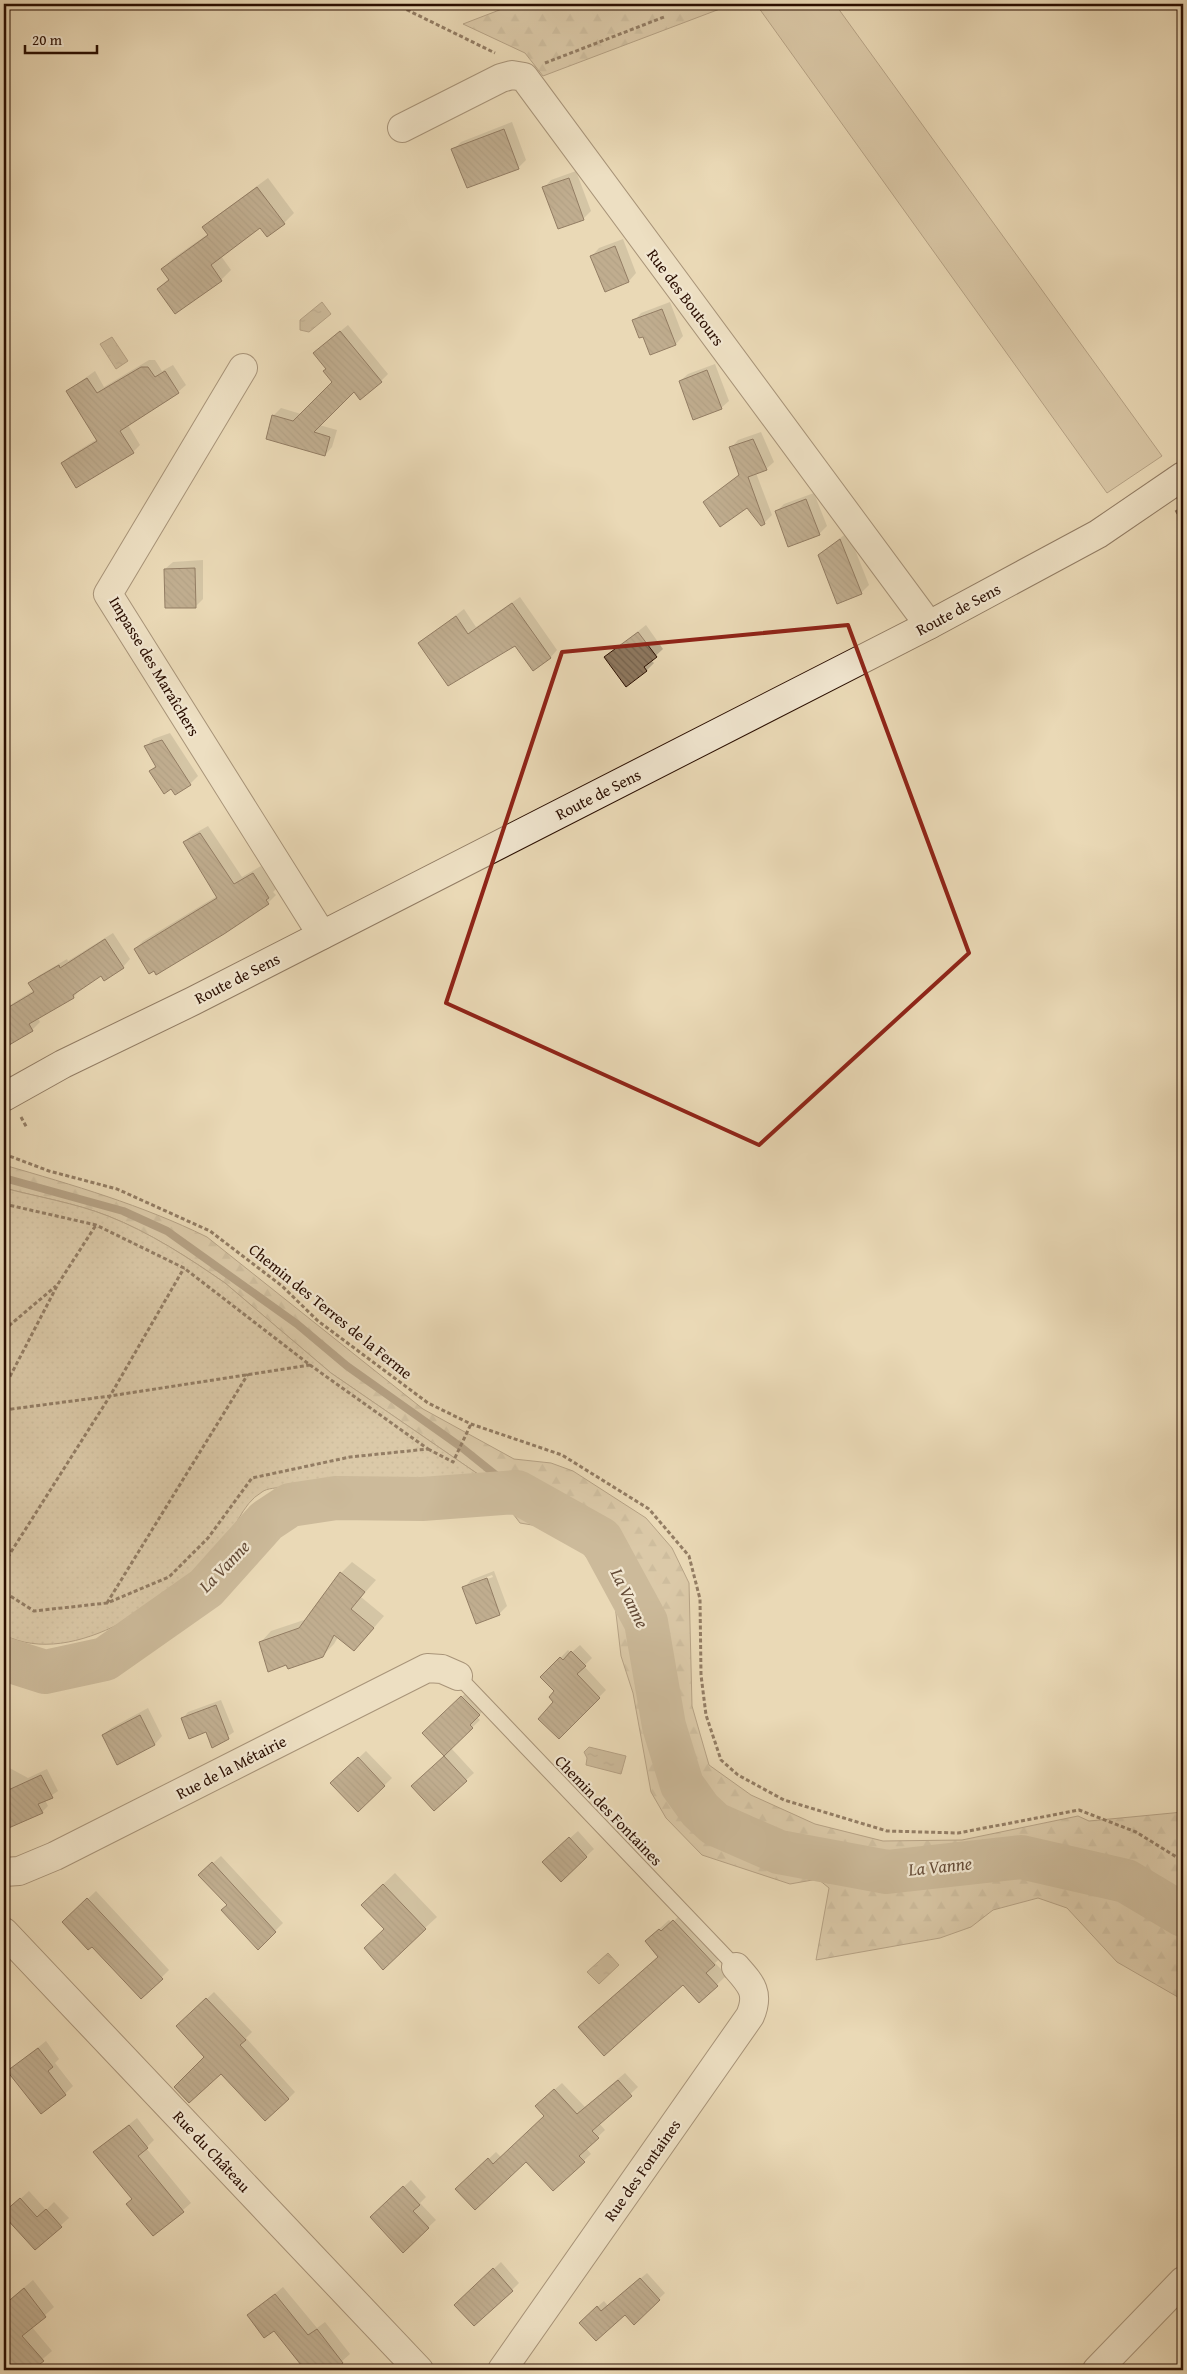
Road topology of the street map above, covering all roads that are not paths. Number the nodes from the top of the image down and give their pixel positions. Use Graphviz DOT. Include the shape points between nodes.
graph roads {
  1 [pos="402,128"];
  2 [pos="243,368"];
  3 [pos="1183,476"];
  4 [pos="929,625"];
  5 [pos="322,935"];
  6 [pos="4,1097"];
  7 [pos="458,1676"];
  8 [pos="4,1872"];
  9 [pos="4,1932"];
  10 [pos="736,1968"];
  11 [pos="1183,2281"];
  12 [pos="419,2370"];
  13 [pos="502,2370"];
  14 [pos="1096,2370"];
  1 -- 4 [label="street, Rue des Boutours" via="501,78 518,75 524,78"];
  2 -- 5 [label="street, Impasse des Maraîchers" via="108,594"];
  3 -- 4 [label="street, Route de Sens" via="1098,534"];
  4 -- 5 [label="street, Route de Sens"];
  5 -- 6 [label="street, Route de Sens" via="63,1064"];
  7 -- 8 [label="street, Rue de la Métairie" via="442,1668 427,1668 55,1856 19,1871"];
  7 -- 10 [label="lane, Chemin des Fontaines"];
  9 -- 12 [label="street, Rue du Château"];
  10 -- 13 [label="street, Rue des Fontaines" via="750,1982 755,1996 750,2016"];
  11 -- 14 [label="street"];
}
